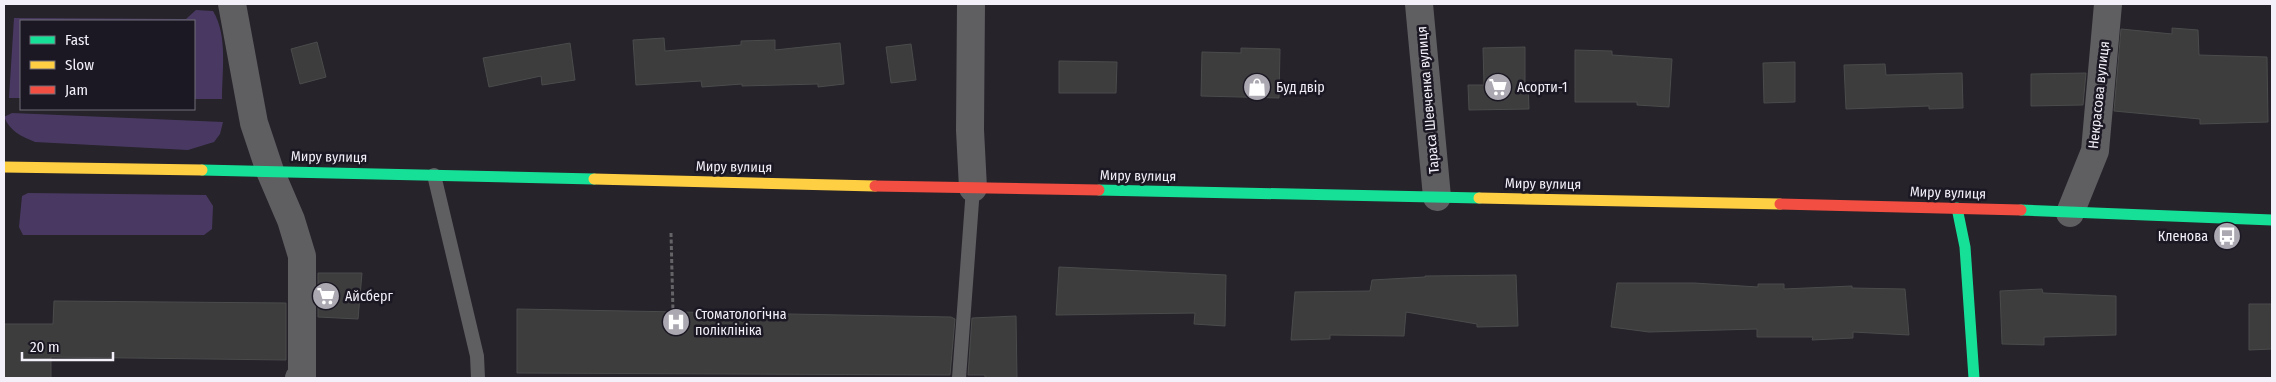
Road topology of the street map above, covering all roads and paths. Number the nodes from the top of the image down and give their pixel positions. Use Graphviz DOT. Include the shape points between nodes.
graph roads {
  1 [pos="232,4"];
  2 [pos="971,4"];
  3 [pos="1419,4"];
  4 [pos="2108,4"];
  5 [pos="4,167"];
  6 [pos="270,171"];
  7 [pos="434,175"];
  8 [pos="972,188"];
  9 [pos="1437,197"];
  10 [pos="1957,208"];
  11 [pos="2070,213"];
  12 [pos="2272,220"];
  13 [pos="671,233"];
  14 [pos="673,312"];
  15 [pos="299,378"];
  16 [pos="478,378"];
  17 [pos="959,378"];
  18 [pos="1974,378"];
  1 -- 6 [label="street" via="254,123"];
  2 -- 8 [label="street"];
  3 -- 9 [label="street, Тараса Шевченка вулиця"];
  4 -- 11 [label="street, Некрасова вулиця" via="2094,151"];
  5 -- 6 [label="street, Миру вулиця"];
  6 -- 7 [label="street, Миру вулиця"];
  6 -- 15 [label="street" via="302,256 302,377"];
  7 -- 8 [label="street, Миру вулиця"];
  7 -- 16 [label="lane" via="477,356"];
  8 -- 9 [label="street, Миру вулиця"];
  8 -- 17 [label="lane"];
  9 -- 10 [label="street, Миру вулиця"];
  10 -- 11 [label="street, Миру вулиця"];
  10 -- 18 [label="street" via="1965,247"];
  11 -- 12 [label="street, Миру вулиця"];
  13 -- 14 [label="path"];
}
